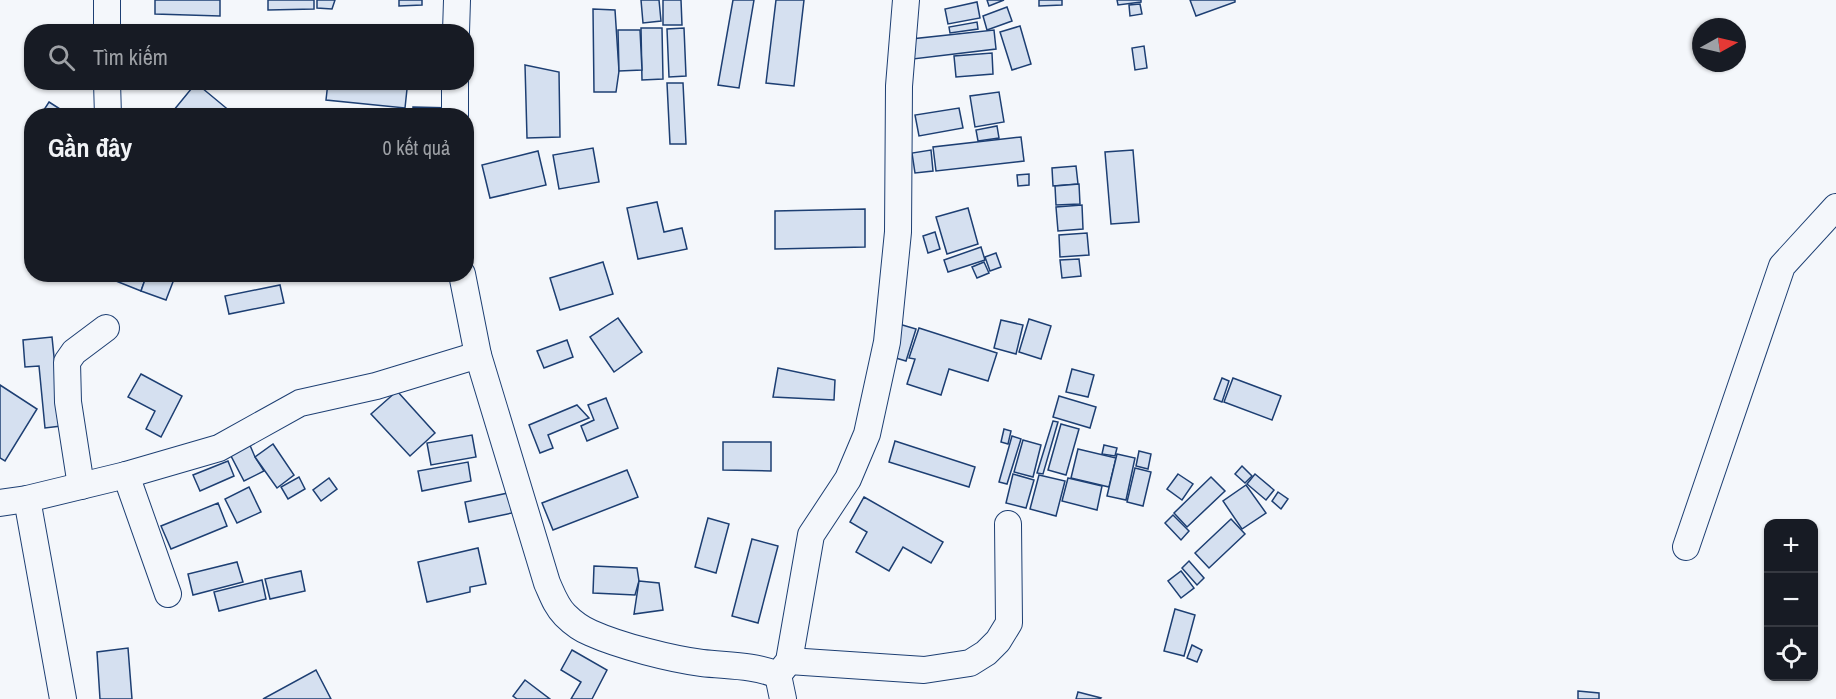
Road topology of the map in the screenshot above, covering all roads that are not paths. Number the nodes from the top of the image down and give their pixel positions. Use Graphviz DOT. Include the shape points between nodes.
graph roads {
  1 [pos="106,0"];
  2 [pos="457,0"];
  3 [pos="906,0"];
  4 [pos="106,24"];
  5 [pos="456,24"];
  6 [pos="107,90"];
  7 [pos="455,90"];
  8 [pos="108,108"];
  9 [pos="455,108"];
  10 [pos="1836,207"];
  11 [pos="464,282"];
  12 [pos="106,328"];
  13 [pos="478,355"];
  14 [pos="126,475"];
  15 [pos="81,486"];
  16 [pos="27,499"];
  17 [pos="0,503"];
  18 [pos="1008,524"];
  19 [pos="1686,547"];
  20 [pos="168,594"];
  21 [pos="784,678"];
  22 [pos="63,699"];
  1 -- 4 [label="street"];
  2 -- 5 [label="street"];
  3 -- 21 [label="street" via="899,86 897,232 886,342 867,434 848,479 811,535"];
  6 -- 8 [label="street"];
  7 -- 9 [label="street"];
  10 -- 19 [label="street" via="1782,266"];
  11 -- 13 [label="street"];
  12 -- 15 [label="street" via="67,362 68,402"];
  13 -- 14 [label="street" via="376,386 300,403 219,448"];
  13 -- 21 [label="street" via="547,583 564,614 589,633 655,653 699,663 762,669"];
  14 -- 15 [label="street"];
  14 -- 20 [label="street"];
  15 -- 16 [label="street"];
  16 -- 17 [label="street"];
  16 -- 22 [label="street"];
  18 -- 21 [label="street" via="1009,623 986,653 970,663 924,670"];
}
